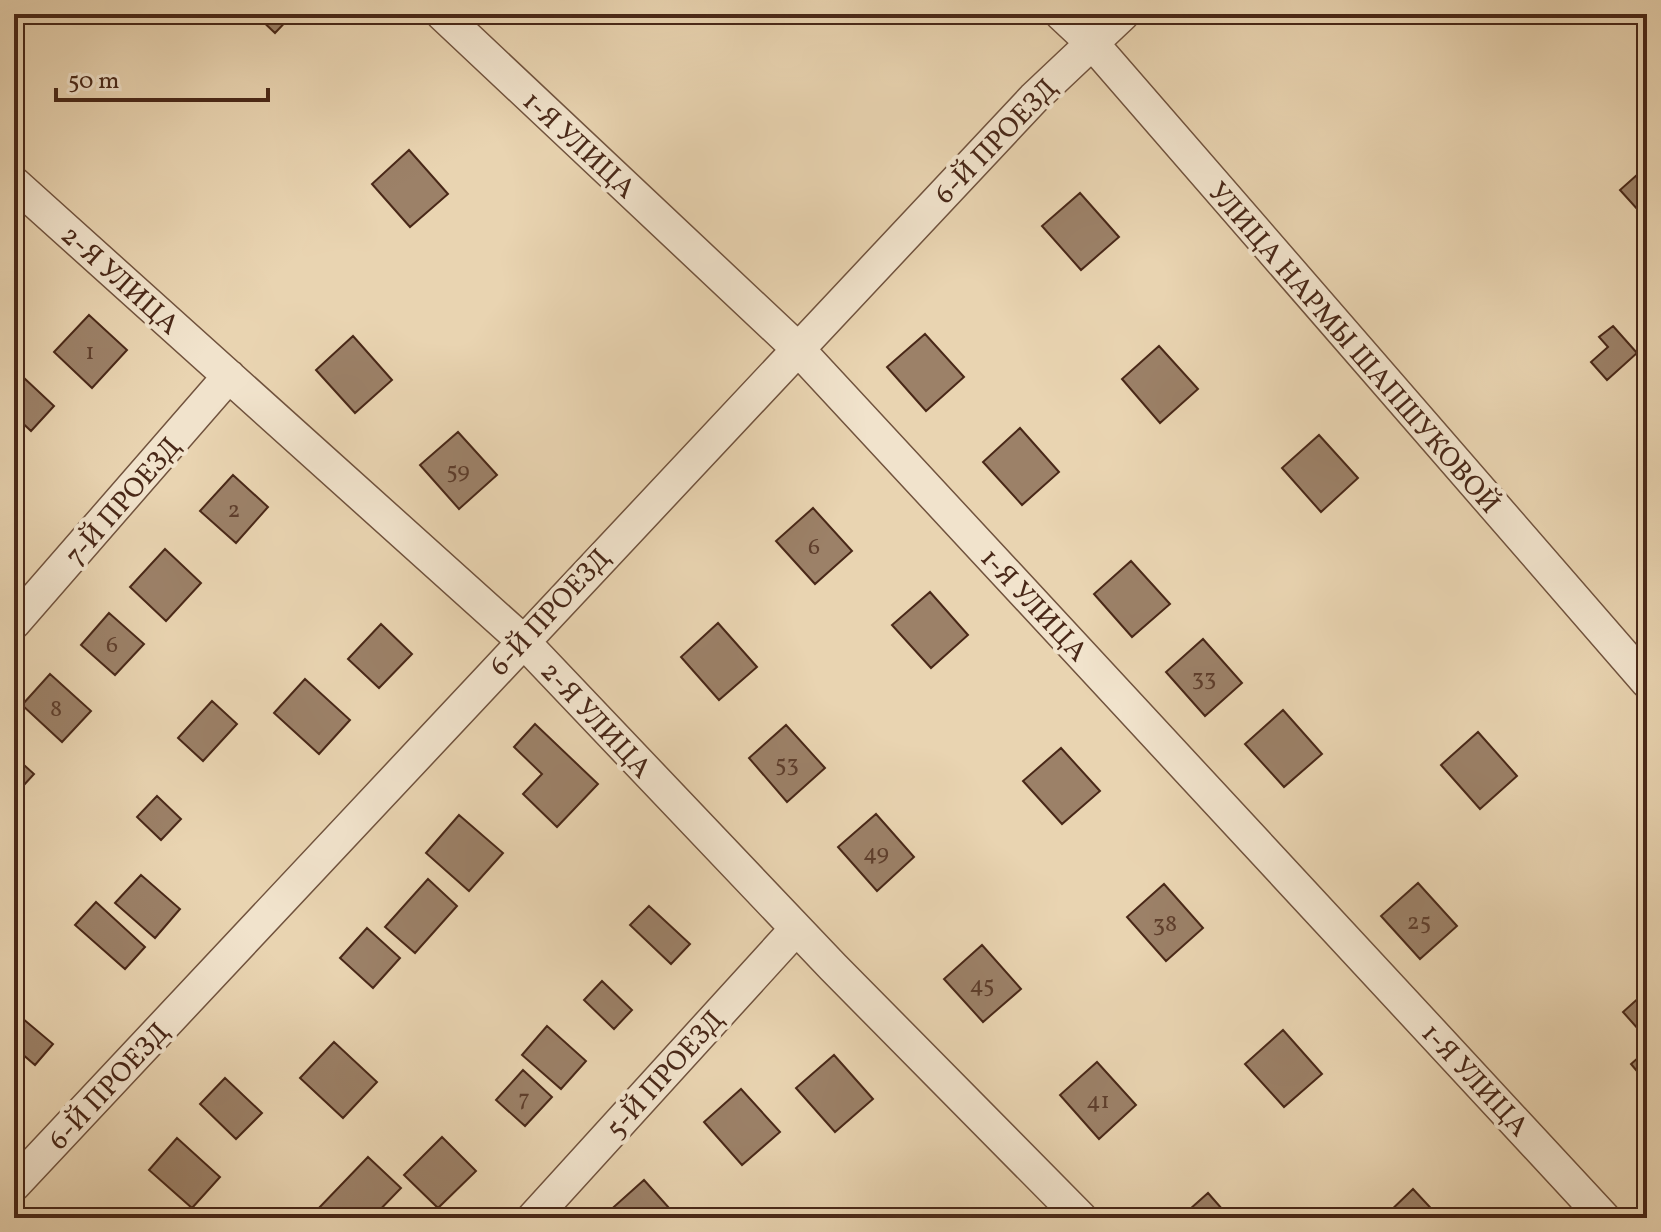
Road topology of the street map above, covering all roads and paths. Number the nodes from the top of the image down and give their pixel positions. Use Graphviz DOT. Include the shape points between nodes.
graph roads {
  1 [pos="442,14"];
  2 [pos="1061,14"];
  3 [pos="1123,14"];
  4 [pos="1092,43"];
  5 [pos="14,183"];
  6 [pos="797,348"];
  7 [pos="229,376"];
  8 [pos="14,623"];
  9 [pos="522,640"];
  10 [pos="1647,682"];
  11 [pos="796,929"];
  12 [pos="14,1185"];
  13 [pos="533,1218"];
  14 [pos="1081,1218"];
  15 [pos="1604,1218"];
  1 -- 6 [label="street, 1-Я УЛИЦА"];
  2 -- 4 [label="street, УЛИЦА НАРМЫ ШАПШУКОВОЙ"];
  3 -- 4 [label="street, 6-Й ПРОЕЗД"];
  4 -- 6 [label="street, 6-Й ПРОЕЗД"];
  4 -- 10 [label="street, УЛИЦА НАРМЫ ШАПШУКОВОЙ"];
  5 -- 7 [label="street, 2-Я УЛИЦА"];
  6 -- 9 [label="street, 6-Й ПРОЕЗД"];
  6 -- 15 [label="street, 1-Я УЛИЦА"];
  7 -- 8 [label="street, 7-Й ПРОЕЗД"];
  7 -- 9 [label="street, 2-Я УЛИЦА"];
  9 -- 11 [label="street, 2-Я УЛИЦА"];
  9 -- 12 [label="street, 6-Й ПРОЕЗД"];
  11 -- 13 [label="street, 5-Й ПРОЕЗД"];
  11 -- 14 [label="street, 2-Я УЛИЦА"];
}
